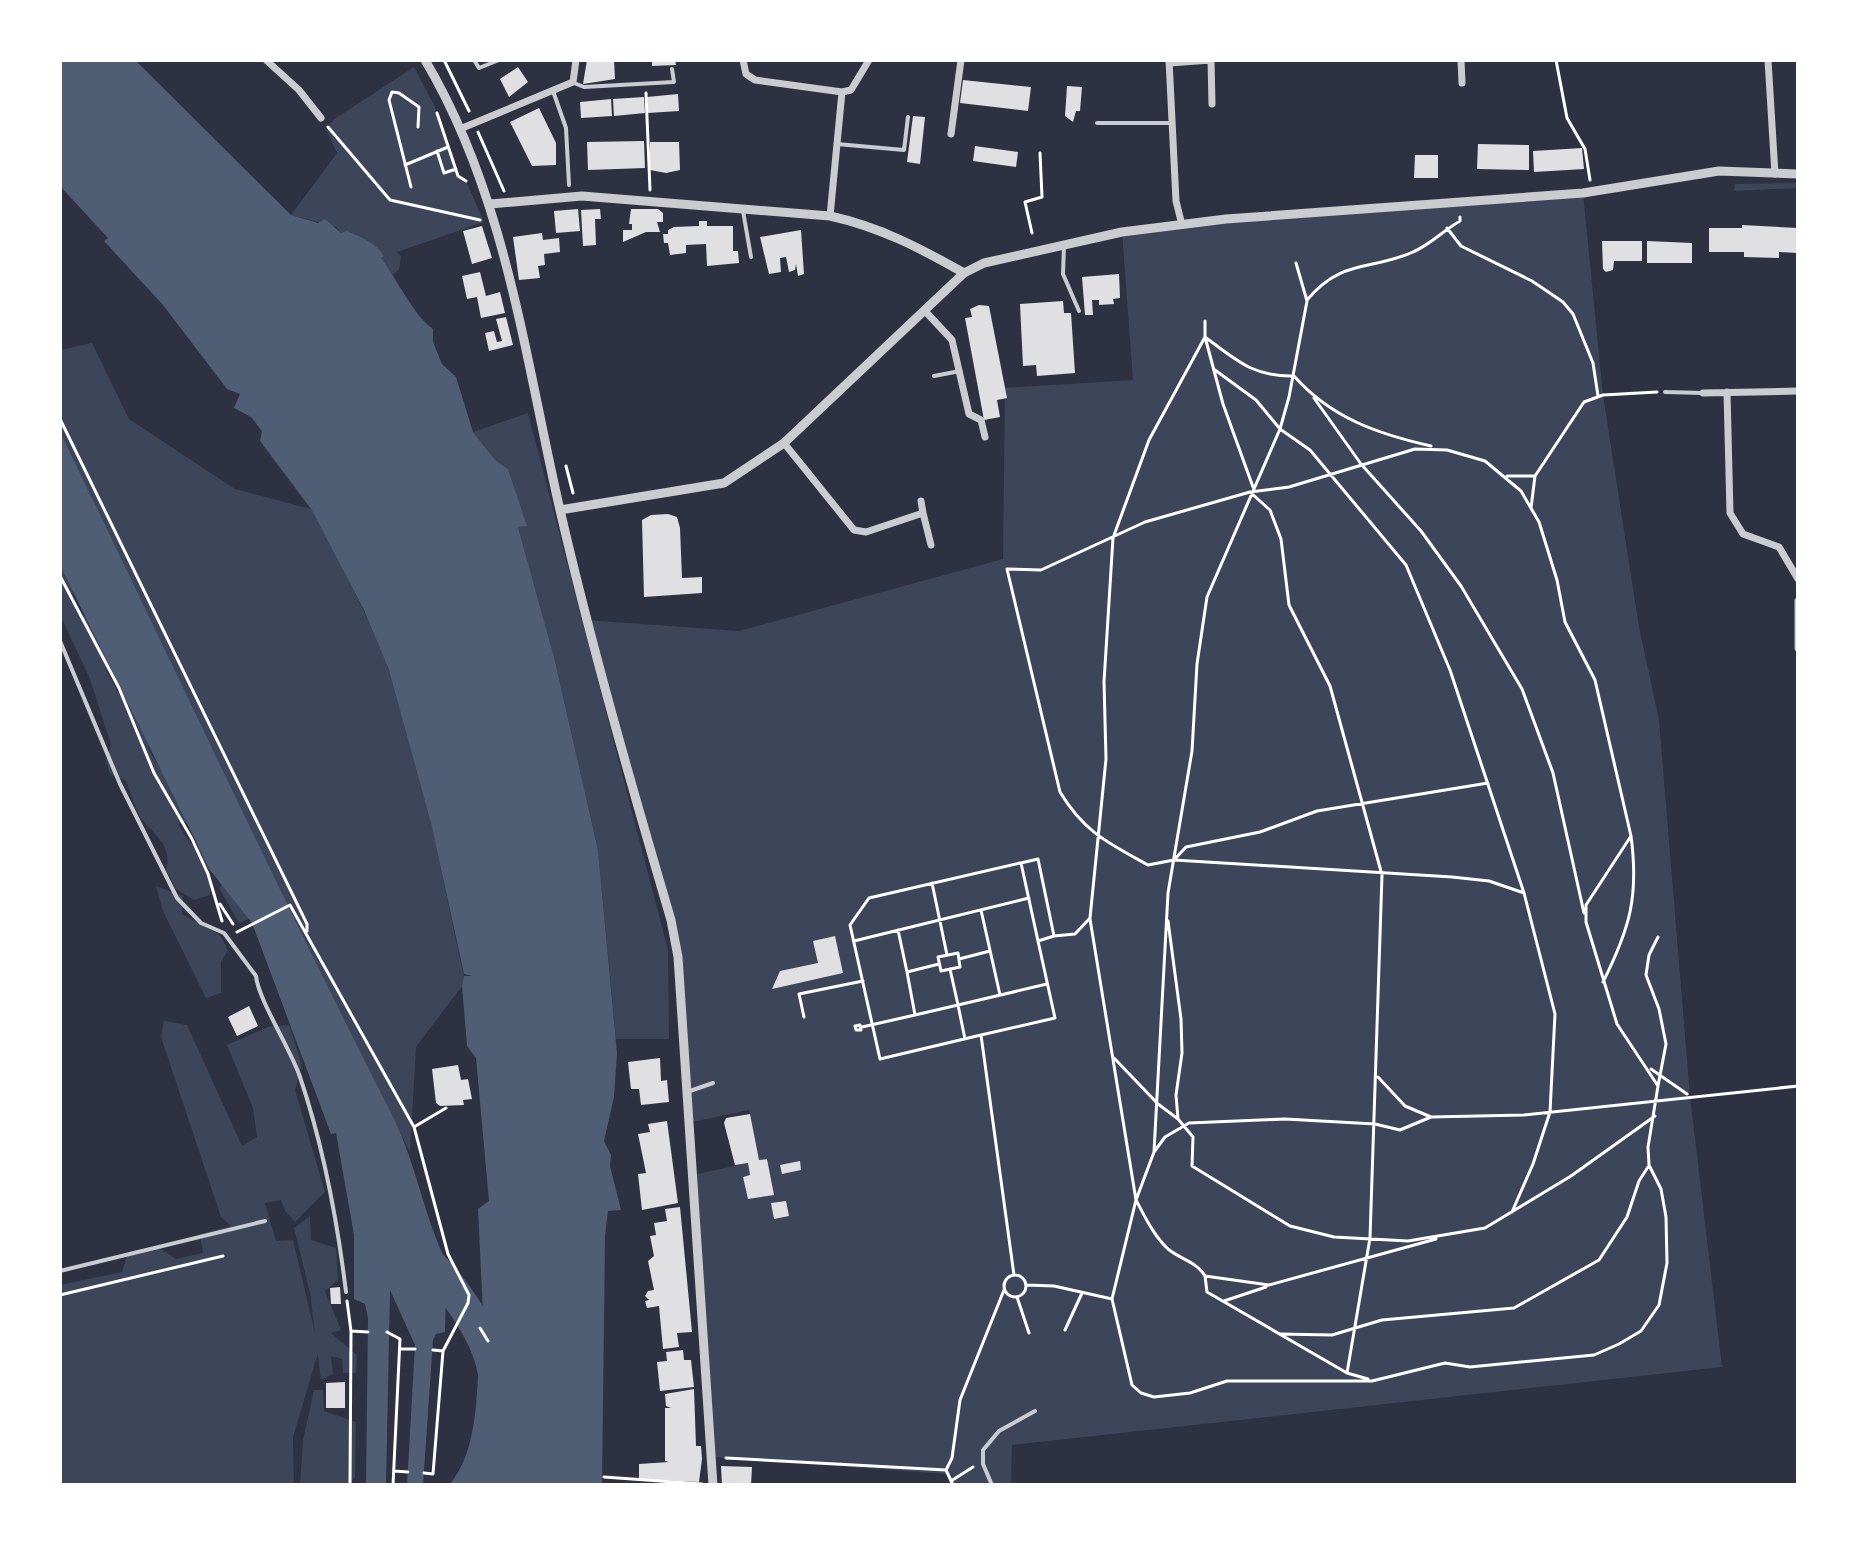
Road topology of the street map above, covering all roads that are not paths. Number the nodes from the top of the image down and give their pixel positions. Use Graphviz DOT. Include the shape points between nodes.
graph roads {
  1 [pos="266,60"];
  2 [pos="425,60"];
  3 [pos="474,60"];
  4 [pos="499,60"];
  5 [pos="576,60"];
  6 [pos="743,60"];
  7 [pos="869,60"];
  8 [pos="961,60"];
  9 [pos="1211,60"];
  10 [pos="1461,60"];
  11 [pos="1768,60"];
  12 [pos="1169,61"];
  13 [pos="672,69"];
  14 [pos="573,82"];
  15 [pos="1462,83"];
  16 [pos="553,91"];
  17 [pos="842,92"];
  18 [pos="1212,104"];
  19 [pos="908,117"];
  20 [pos="321,118"];
  21 [pos="1175,122"];
  22 [pos="1097,123"];
  23 [pos="460,129"];
  24 [pos="951,134"];
  25 [pos="837,144"];
  26 [pos="1775,174"];
  27 [pos="1798,174"];
  28 [pos="569,185"];
  29 [pos="490,204"];
  30 [pos="743,211"];
  31 [pos="830,216"];
  32 [pos="1182,225"];
  33 [pos="1064,244"];
  34 [pos="751,257"];
  35 [pos="964,273"];
  36 [pos="925,311"];
  37 [pos="1079,311"];
  38 [pos="960,371"];
  39 [pos="934,376"];
  40 [pos="1798,391"];
  41 [pos="1665,392"];
  42 [pos="1727,392"];
  43 [pos="1703,393"];
  44 [pos="985,437"];
  45 [pos="784,443"];
  46 [pos="921,501"];
  47 [pos="560,510"];
  48 [pos="923,513"];
  49 [pos="931,545"];
  50 [pos="1798,579"];
  51 [pos="1798,601"];
  52 [pos="60,641"];
  53 [pos="1798,648"];
  54 [pos="713,1083"];
  55 [pos="685,1093"];
  56 [pos="265,1221"];
  57 [pos="60,1271"];
  58 [pos="346,1292"];
  59 [pos="1035,1411"];
  60 [pos="713,1485"];
  61 [pos="992,1485"];
  1 -- 20 [label="street"];
  2 -- 23 [label="street"];
  3 -- 4 [label="lane" via="479,68"];
  5 -- 14 [label="street"];
  6 -- 17 [label="street" via="746,74 755,80"];
  7 -- 17 [label="street" via="851,90"];
  8 -- 24 [label="street"];
  9 -- 12 [label="street"];
  9 -- 18 [label="street"];
  10 -- 15 [label="street"];
  11 -- 26 [label="street"];
  12 -- 21 [label="street"];
  13 -- 14 [label="lane" via="674,82 584,87"];
  14 -- 16 [label="street"];
  16 -- 23 [label="street"];
  16 -- 28 [label="lane" via="566,128"];
  17 -- 25 [label="street"];
  19 -- 25 [label="lane" via="904,150"];
  21 -- 22 [label="lane"];
  21 -- 32 [label="street" via="1176,201"];
  23 -- 29 [label="street"];
  25 -- 31 [label="street"];
  26 -- 27 [label="street"];
  26 -- 32 [label="street" via="1719,171 1593,192"];
  29 -- 30 [label="street" via="569,196"];
  29 -- 47 [label="street"];
  30 -- 31 [label="street"];
  30 -- 34 [label="lane"];
  31 -- 35 [label="street" via="906,240"];
  32 -- 33 [label="street"];
  33 -- 35 [label="street" via="984,263"];
  33 -- 37 [label="lane" via="1063,274"];
  35 -- 36 [label="street"];
  36 -- 38 [label="street" via="952,340"];
  36 -- 45 [label="street"];
  38 -- 39 [label="lane"];
  38 -- 44 [label="street" via="969,414 981,420"];
  40 -- 42 [label="street"];
  41 -- 43 [label="lane"];
  42 -- 43 [label="street"];
  42 -- 50 [label="street" via="1730,513 1743,534 1779,547"];
  45 -- 47 [label="street" via="724,483"];
  45 -- 48 [label="street" via="854,530 866,532"];
  46 -- 48 [label="street"];
  47 -- 55 [label="street" via="671,920"];
  48 -- 49 [label="street"];
  51 -- 53 [label="street"];
  52 -- 58 [label="lane" via="120,784 177,898 201,923 224,933 256,976 299,1074 330,1184"];
  54 -- 55 [label="lane"];
  55 -- 60 [label="street"];
  56 -- 57 [label="lane"];
  59 -- 61 [label="lane" via="989,1439 983,1461"];
}
